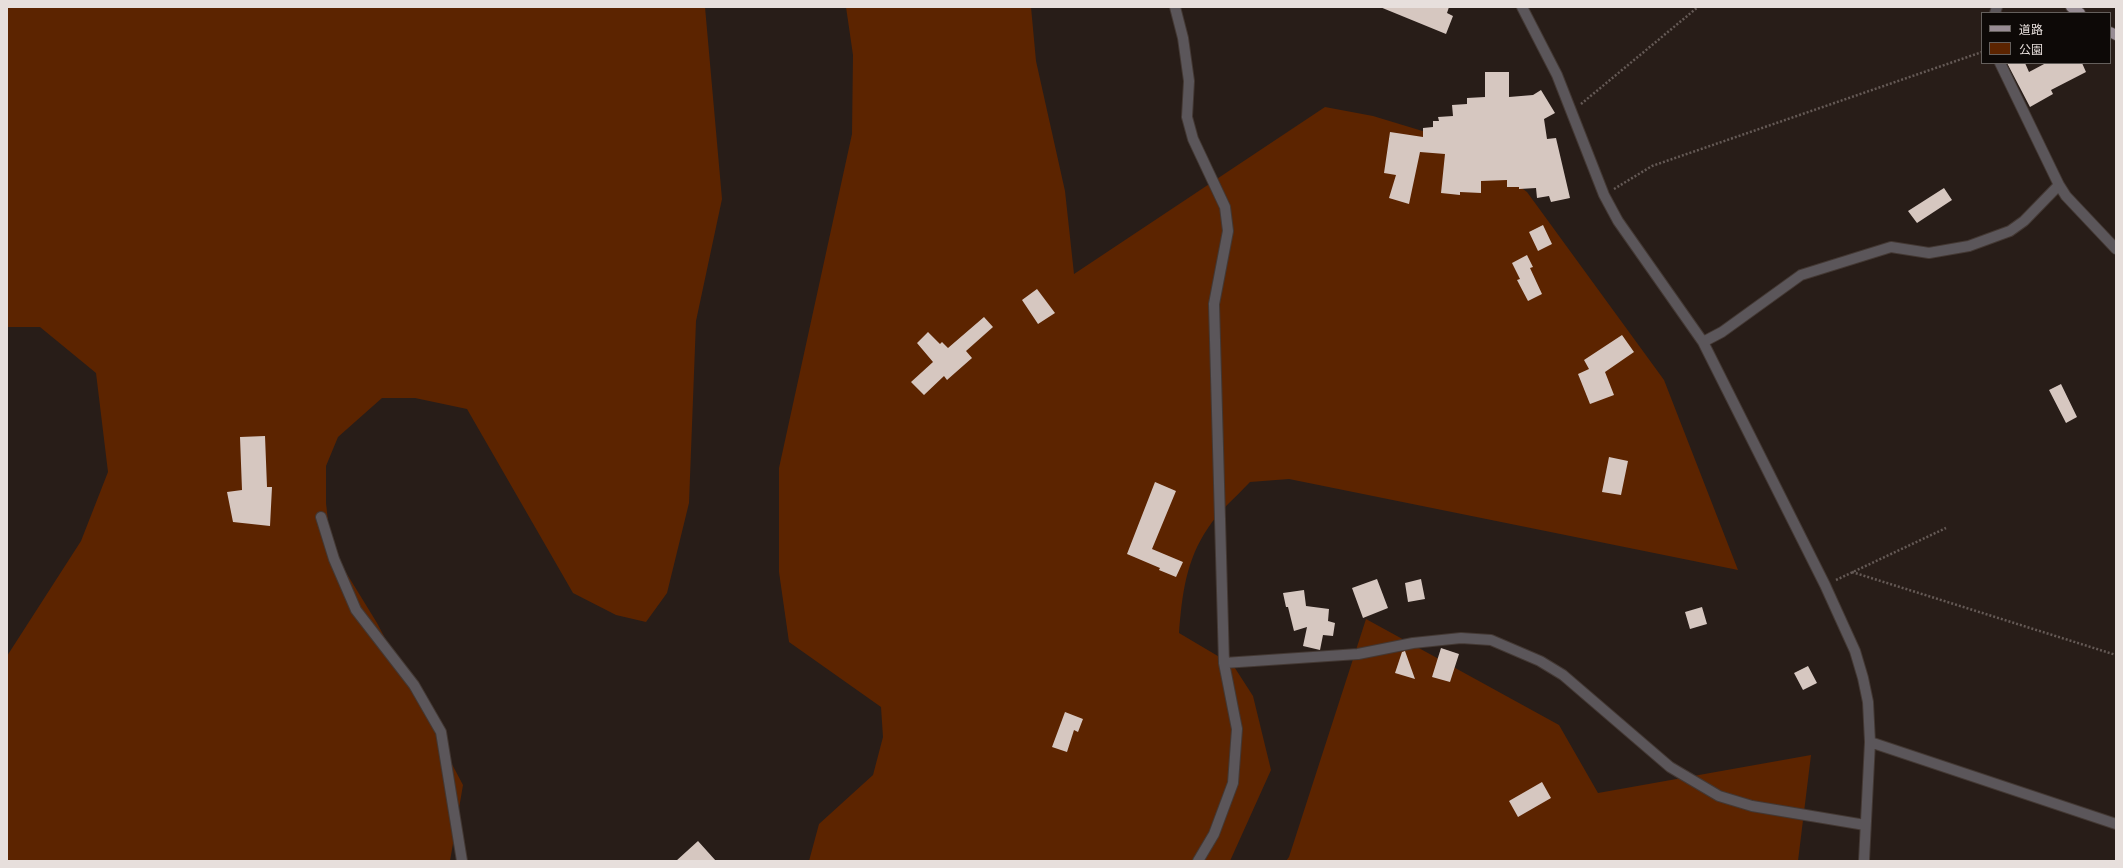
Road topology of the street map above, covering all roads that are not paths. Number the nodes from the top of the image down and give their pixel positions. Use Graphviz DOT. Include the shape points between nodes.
graph roads {
  1 [pos="1175,7"];
  2 [pos="1522,7"];
  3 [pos="2000,64"];
  4 [pos="2059,185"];
  5 [pos="2116,249"];
  6 [pos="1703,342"];
  7 [pos="321,517"];
  8 [pos="1224,663"];
  9 [pos="1870,742"];
  10 [pos="2116,824"];
  11 [pos="1865,825"];
  12 [pos="462,861"];
  13 [pos="1198,861"];
  14 [pos="1864,861"];
  1 -- 8 [label="street" via="1183,38 1189,81 1187,117 1193,139 1225,207 1228,231 1214,304"];
  2 -- 6 [label="street" via="1558,75 1604,195 1618,221"];
  3 -- 4 [label="street"];
  4 -- 5 [label="street" via="2066,196"];
  4 -- 6 [label="street" via="2024,221 2010,231 1970,246 1929,254 1891,246 1801,275 1722,332"];
  6 -- 9 [label="street" via="1825,585 1855,651 1868,702"];
  7 -- 12 [label="street" via="334,559 356,610 414,685 441,732"];
  8 -- 11 [label="street" via="1358,654 1413,643 1461,638 1491,640 1540,661 1563,675 1670,766 1719,796 1752,806"];
  8 -- 13 [label="street" via="1237,730 1233,783 1214,834"];
  9 -- 10 [label="street"];
  9 -- 11 [label="street"];
  11 -- 14 [label="street"];
}
